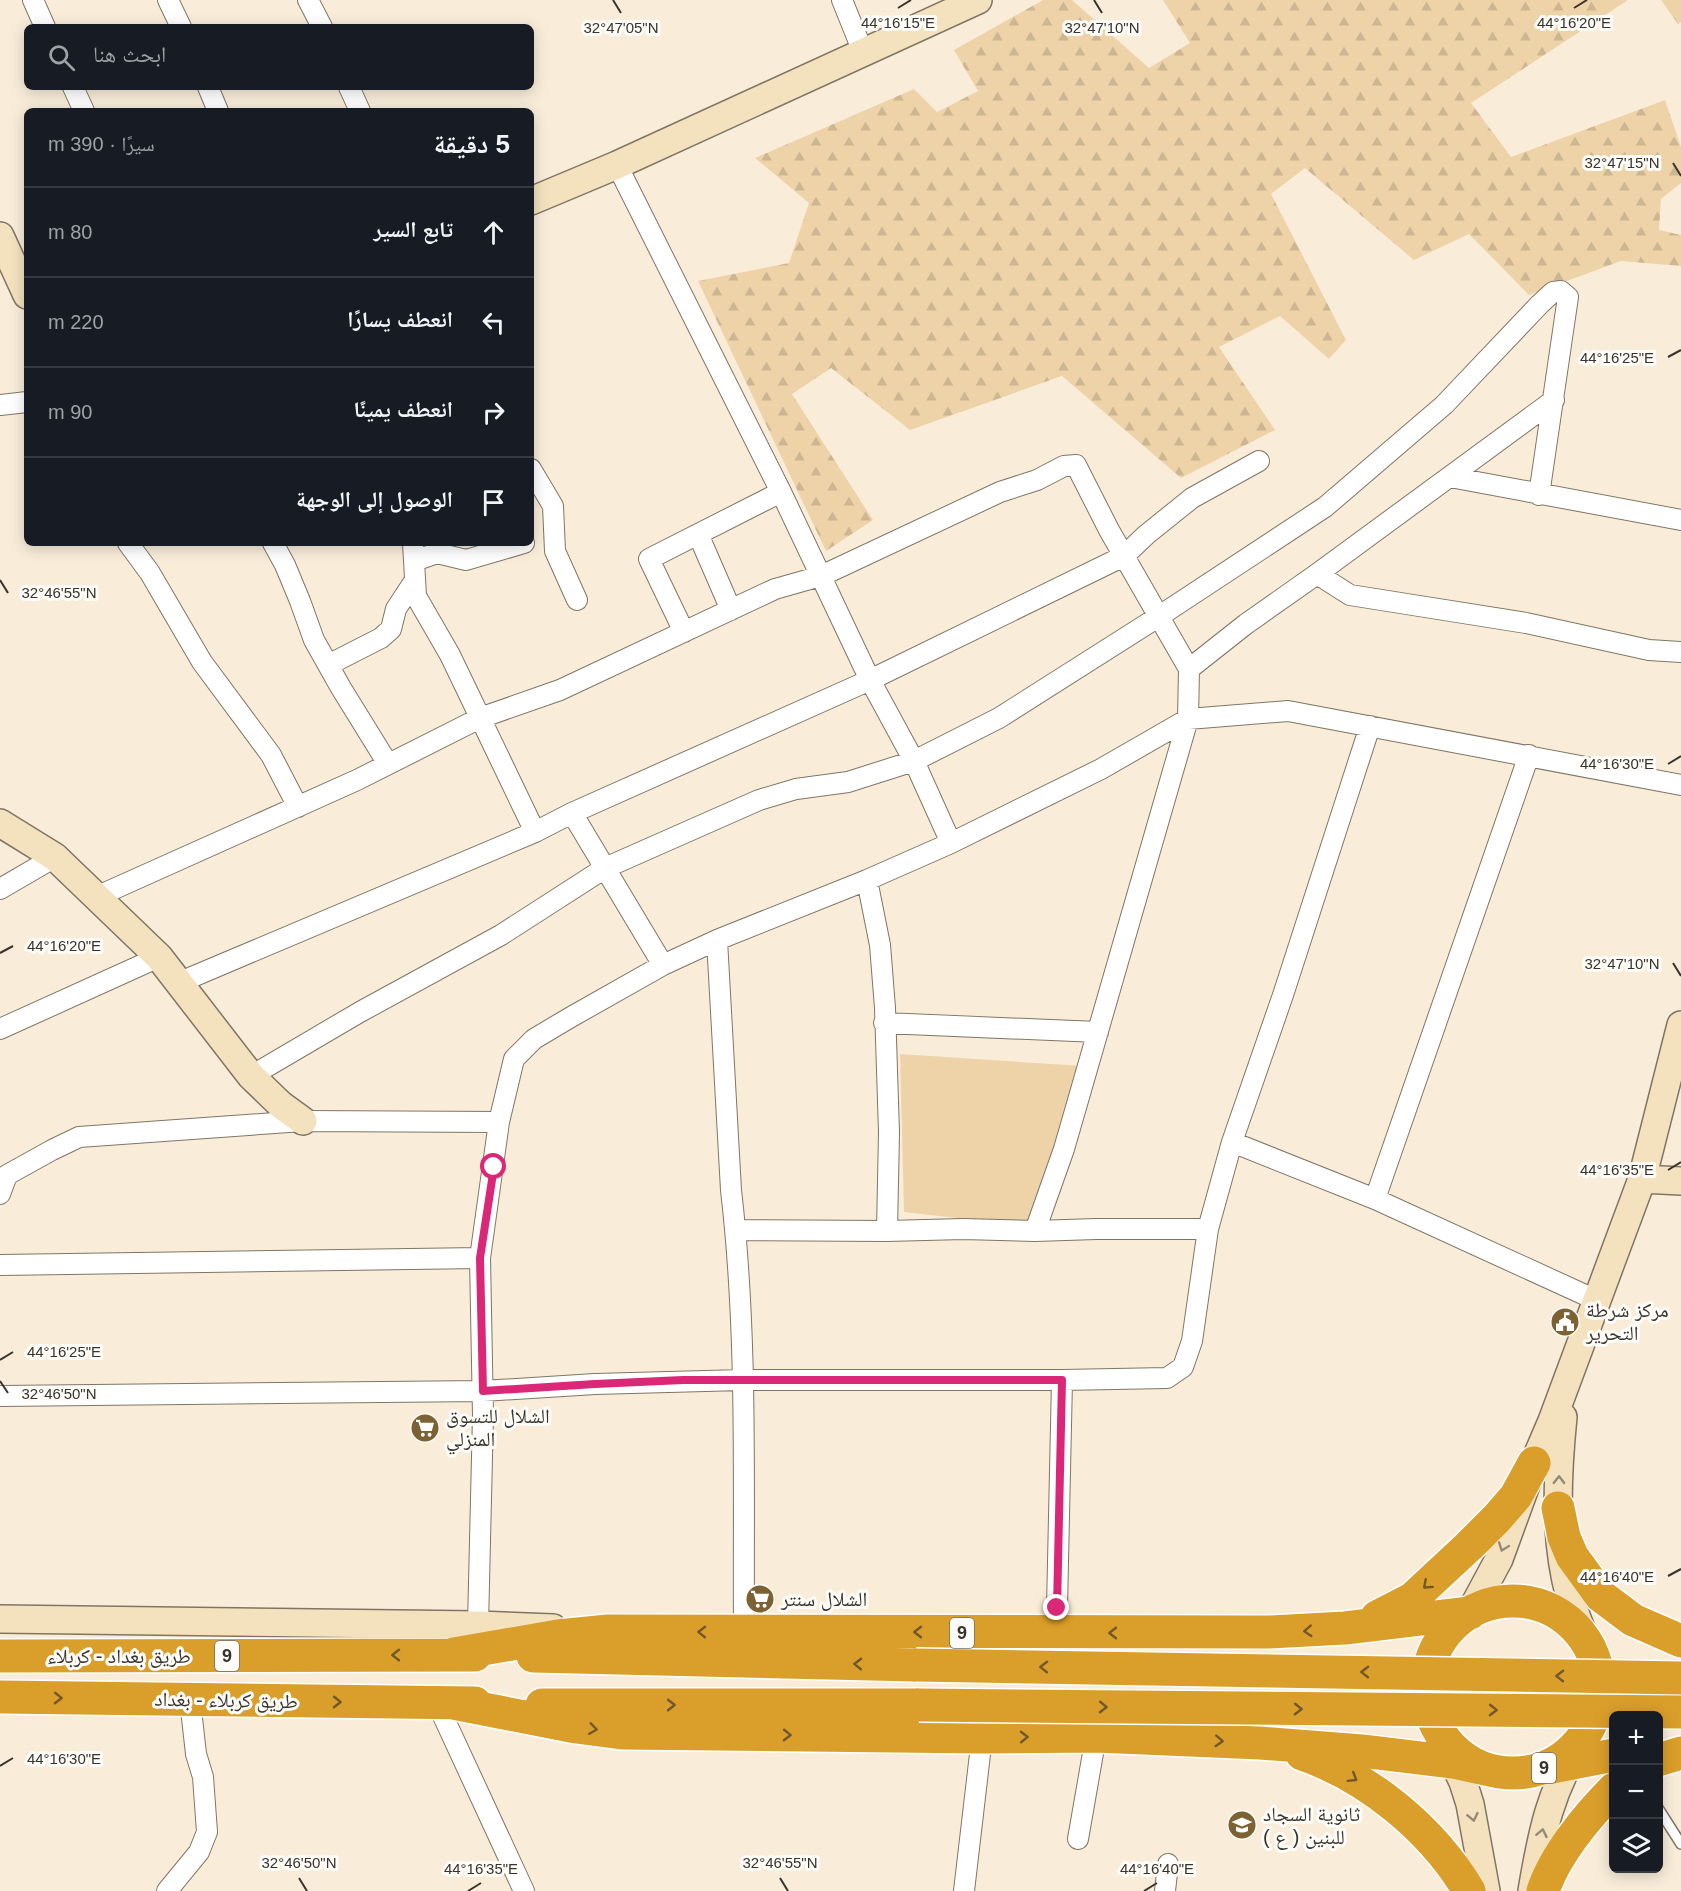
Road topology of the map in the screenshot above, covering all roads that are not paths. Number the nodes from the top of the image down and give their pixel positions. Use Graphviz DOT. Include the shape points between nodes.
graph roads {
  1 [pos="33,0"];
  2 [pos="168,0"];
  3 [pos="308,0"];
  4 [pos="842,0"];
  5 [pos="978,0"];
  6 [pos="44,24"];
  7 [pos="180,24"];
  8 [pos="320,24"];
  9 [pos="863,52"];
  10 [pos="74,90"];
  11 [pos="209,90"];
  12 [pos="350,90"];
  13 [pos="83,108"];
  14 [pos="217,108"];
  15 [pos="359,108"];
  16 [pos="617,165"];
  17 [pos="534,200"];
  18 [pos="0,236"];
  19 [pos="16,286"];
  20 [pos="1554,400"];
  21 [pos="24,402"];
  22 [pos="0,405"];
  23 [pos="1259,461"];
  24 [pos="534,474"];
  25 [pos="1450,477"];
  26 [pos="781,492"];
  27 [pos="1539,495"];
  28 [pos="1681,520"];
  29 [pos="698,534"];
  30 [pos="554,539"];
  31 [pos="534,542"];
  32 [pos="130,546"];
  33 [pos="274,546"];
  34 [pos="514,546"];
  35 [pos="1124,556"];
  36 [pos="414,561"];
  37 [pos="1317,574"];
  38 [pos="821,576"];
  39 [pos="577,600"];
  40 [pos="731,610"];
  41 [pos="1158,617"];
  42 [pos="684,632"];
  43 [pos="1681,652"];
  44 [pos="328,665"];
  45 [pos="1189,669"];
  46 [pos="870,680"];
  47 [pos="480,718"];
  48 [pos="1188,719"];
  49 [pos="1370,726"];
  50 [pos="1529,755"];
  51 [pos="914,761"];
  52 [pos="388,764"];
  53 [pos="1681,785"];
  54 [pos="298,807"];
  55 [pos="572,813"];
  56 [pos="0,823"];
  57 [pos="535,832"];
  58 [pos="951,843"];
  59 [pos="55,857"];
  60 [pos="605,868"];
  61 [pos="867,880"];
  62 [pos="0,889"];
  63 [pos="96,897"];
  64 [pos="717,940"];
  65 [pos="159,957"];
  66 [pos="663,965"];
  67 [pos="178,983"];
  68 [pos="884,1023"];
  69 [pos="1681,1025"];
  70 [pos="0,1029"];
  71 [pos="1098,1032"];
  72 [pos="251,1076"];
  73 [pos="303,1121"];
  74 [pos="499,1122"];
  75 [pos="1232,1142"];
  76 [pos="1642,1179"];
  77 [pos="1681,1181"];
  78 [pos="2,1183"];
  79 [pos="1375,1199"];
  80 [pos="1208,1229"];
  81 [pos="736,1230"];
  82 [pos="887,1231"];
  83 [pos="1035,1231"];
  84 [pos="480,1258"];
  85 [pos="0,1265"];
  86 [pos="1596,1300"];
  87 [pos="1569,1375"];
  88 [pos="742,1380"];
  89 [pos="1062,1380"];
  90 [pos="483,1391"];
  91 [pos="0,1396"];
  92 [pos="1534,1463"];
  93 [pos="1558,1508"];
  94 [pos="1470,1613"];
  95 [pos="0,1619"];
  96 [pos="478,1625"];
  97 [pos="1572,1626"];
  98 [pos="1345,1628"];
  99 [pos="608,1631"];
  100 [pos="744,1632"];
  101 [pos="1053,1633"];
  102 [pos="1681,1641"];
  103 [pos="1681,1649"];
  104 [pos="454,1654"];
  105 [pos="0,1656"];
  106 [pos="138,1656"];
  107 [pos="220,1656"];
  108 [pos="1681,1678"];
  109 [pos="0,1697"];
  110 [pos="138,1699"];
  111 [pos="200,1700"];
  112 [pos="445,1703"];
  113 [pos="1681,1712"];
  114 [pos="1437,1726"];
  115 [pos="1096,1736"];
  116 [pos="982,1737"];
  117 [pos="1260,1743"];
  118 [pos="1681,1748"];
  119 [pos="1663,1750"];
  120 [pos="1575,1751"];
  121 [pos="1681,1753"];
  122 [pos="1609,1754"];
  123 [pos="1663,1760"];
  124 [pos="1453,1762"];
  125 [pos="1494,1771"];
  126 [pos="1609,1795"];
  127 [pos="1663,1815"];
  128 [pos="1078,1839"];
  129 [pos="1681,1844"];
  130 [pos="1168,1864"];
  131 [pos="167,1891"];
  132 [pos="524,1891"];
  133 [pos="964,1891"];
  134 [pos="1165,1891"];
  135 [pos="1469,1891"];
  136 [pos="1486,1891"];
  137 [pos="1532,1891"];
  138 [pos="1542,1891"];
  1 -- 6 [label="street"];
  2 -- 7 [label="street"];
  3 -- 8 [label="street"];
  4 -- 9 [label="street"];
  5 -- 9 [label="main road"];
  9 -- 16 [label="main road"];
  10 -- 13 [label="street"];
  11 -- 14 [label="street"];
  12 -- 15 [label="street"];
  16 -- 17 [label="main road"];
  16 -- 26 [label="street"];
  18 -- 19 [label="main road"];
  20 -- 25 [label="street"];
  20 -- 27 [label="street"];
  20 -- 41 [label="street" via="1568,297 1561,291 1553,292 1540,304 1444,405 1325,507"];
  21 -- 22 [label="street"];
  23 -- 35 [label="street" via="1192,498"];
  24 -- 30 [label="street" via="553,506"];
  25 -- 27 [label="street"];
  25 -- 37 [label="street"];
  26 -- 29 [label="street"];
  26 -- 38 [label="street"];
  27 -- 28 [label="street"];
  29 -- 40 [label="street"];
  29 -- 42 [label="street" via="649,559"];
  30 -- 31 [label="street"];
  30 -- 39 [label="street" via="555,551"];
  32 -- 54 [label="street" via="202,662 271,754"];
  33 -- 44 [label="street"];
  34 -- 36 [label="street" via="466,560 437,553"];
  35 -- 38 [label="street" via="1076,465 1064,466 1000,492"];
  35 -- 41 [label="street"];
  35 -- 46 [label="street"];
  36 -- 44 [label="street" via="391,628 381,638"];
  36 -- 47 [label="street" via="416,596"];
  37 -- 43 [label="street" via="1350,595 1526,623 1649,650"];
  37 -- 45 [label="street"];
  38 -- 40 [label="street" via="775,589"];
  38 -- 46 [label="street"];
  40 -- 42 [label="street"];
  41 -- 45 [label="street"];
  41 -- 51 [label="street" via="999,718"];
  42 -- 47 [label="street" via="560,690"];
  44 -- 52 [label="street"];
  45 -- 48 [label="street"];
  46 -- 51 [label="street"];
  46 -- 55 [label="street"];
  47 -- 52 [label="street"];
  47 -- 57 [label="street"];
  48 -- 49 [label="street" via="1288,711"];
  48 -- 58 [label="street" via="1101,769"];
  48 -- 71 [label="street"];
  49 -- 50 [label="street"];
  49 -- 75 [label="street"];
  50 -- 53 [label="street"];
  50 -- 79 [label="street"];
  51 -- 58 [label="street"];
  51 -- 60 [label="street" via="848,782 796,789 759,800"];
  52 -- 54 [label="street"];
  54 -- 63 [label="street"];
  55 -- 57 [label="street"];
  55 -- 60 [label="street"];
  56 -- 59 [label="main road"];
  57 -- 67 [label="street"];
  58 -- 61 [label="street"];
  59 -- 62 [label="street"];
  59 -- 63 [label="main road"];
  60 -- 66 [label="street"];
  60 -- 72 [label="street" via="501,935 360,1011"];
  61 -- 64 [label="street"];
  61 -- 68 [label="street" via="880,945"];
  63 -- 65 [label="main road"];
  64 -- 66 [label="street"];
  64 -- 81 [label="street"];
  65 -- 67 [label="main road"];
  65 -- 70 [label="street"];
  66 -- 74 [label="street" via="534,1039 514,1059"];
  67 -- 72 [label="main road"];
  68 -- 71 [label="street"];
  68 -- 82 [label="street" via="889,1132"];
  69 -- 76 [label="main road"];
  71 -- 83 [label="street"];
  72 -- 73 [label="main road"];
  73 -- 74 [label="street"];
  73 -- 78 [label="street" via="79,1137"];
  74 -- 84 [label="street"];
  75 -- 79 [label="street"];
  75 -- 80 [label="street"];
  76 -- 77 [label="main road"];
  76 -- 86 [label="main road"];
  79 -- 86 [label="street"];
  80 -- 83 [label="street"];
  80 -- 89 [label="street" via="1192,1341 1183,1367 1167,1378"];
  81 -- 82 [label="street"];
  81 -- 88 [label="street"];
  82 -- 83 [label="street"];
  84 -- 85 [label="street"];
  84 -- 90 [label="street"];
  86 -- 87 [label="main road"];
  87 -- 92 [label="main road"];
  93 -- 87 [label="main road, one-way" via="1559,1452"];
  88 -- 89 [label="street"];
  88 -- 90 [label="street"];
  88 -- 100 [label="street"];
  89 -- 101 [label="street" via="1057,1608"];
  90 -- 91 [label="street"];
  90 -- 96 [label="street"];
  92 -- 94 [label="main road, one-way" via="1499,1559"];
  92 -- 98 [label="highway, one-way" via="1516,1496 1497,1518 1412,1599 1376,1618"];
  93 -- 97 [label="main road"];
  93 -- 102 [label="highway" via="1572,1556 1601,1596 1633,1620"];
  94 -- 97 [label="highway, 9" via="1495,1603 1514,1601 1532,1604"];
  94 -- 98 [label="highway, 9"];
  94 -- 114 [label="highway, 9" via="1455,1623 1434,1654 1427,1690"];
  95 -- 96 [label="main road"];
  96 -- 99 [label="main road"];
  97 -- 103 [label="highway, 9"];
  97 -- 120 [label="highway" via="1598,1671 1599,1695 1594,1717"];
  98 -- 101 [label="highway, 9, one-way"];
  100 -- 99 [label="highway, 9, one-way"];
  99 -- 104 [label="highway, 9"];
  101 -- 100 [label="highway, 9, one-way"];
  104 -- 107 [label="highway, طريق بغداد - كربلاء / 9, one-way"];
  108 -- 104 [label="highway, 9, one-way, bridge"];
  105 -- 106 [label="highway, طريق بغداد - كربلاء / 9"];
  106 -- 107 [label="highway, طريق بغداد - كربلاء / 9"];
  106 -- 110 [label="highway" via="149,1677"];
  107 -- 111 [label="highway" via="204,1676"];
  109 -- 110 [label="highway, طريق كربلاء - بغداد / 9, one-way"];
  110 -- 111 [label="highway, طريق كربلاء - بغداد / 9"];
  111 -- 112 [label="highway, طريق كربلاء - بغداد / 9, one-way"];
  111 -- 131 [label="street" via="196,1754 203,1777 207,1832 199,1852"];
  112 -- 113 [label="highway, 9, one-way, bridge"];
  112 -- 116 [label="highway, 9, one-way" via="622,1733"];
  112 -- 132 [label="street"];
  114 -- 124 [label="main road"];
  114 -- 125 [label="highway, 9" via="1460,1755"];
  116 -- 115 [label="highway, 9, one-way"];
  115 -- 117 [label="highway, 9, one-way"];
  115 -- 128 [label="street"];
  116 -- 133 [label="street"];
  117 -- 124 [label="highway, 9"];
  117 -- 135 [label="highway, one-way" via="1318,1760 1377,1794 1425,1835"];
  118 -- 119 [label="highway"];
  120 -- 122 [label="highway, 9"];
  120 -- 125 [label="highway, 9" via="1536,1770"];
  137 -- 120 [label="main road, one-way" via="1553,1794"];
  121 -- 123 [label="highway"];
  124 -- 125 [label="highway, 9"];
  124 -- 136 [label="main road, one-way" via="1470,1804"];
  126 -- 138 [label="highway" via="1577,1832"];
  127 -- 129 [label="lane"];
  130 -- 134 [label="street"];
}
